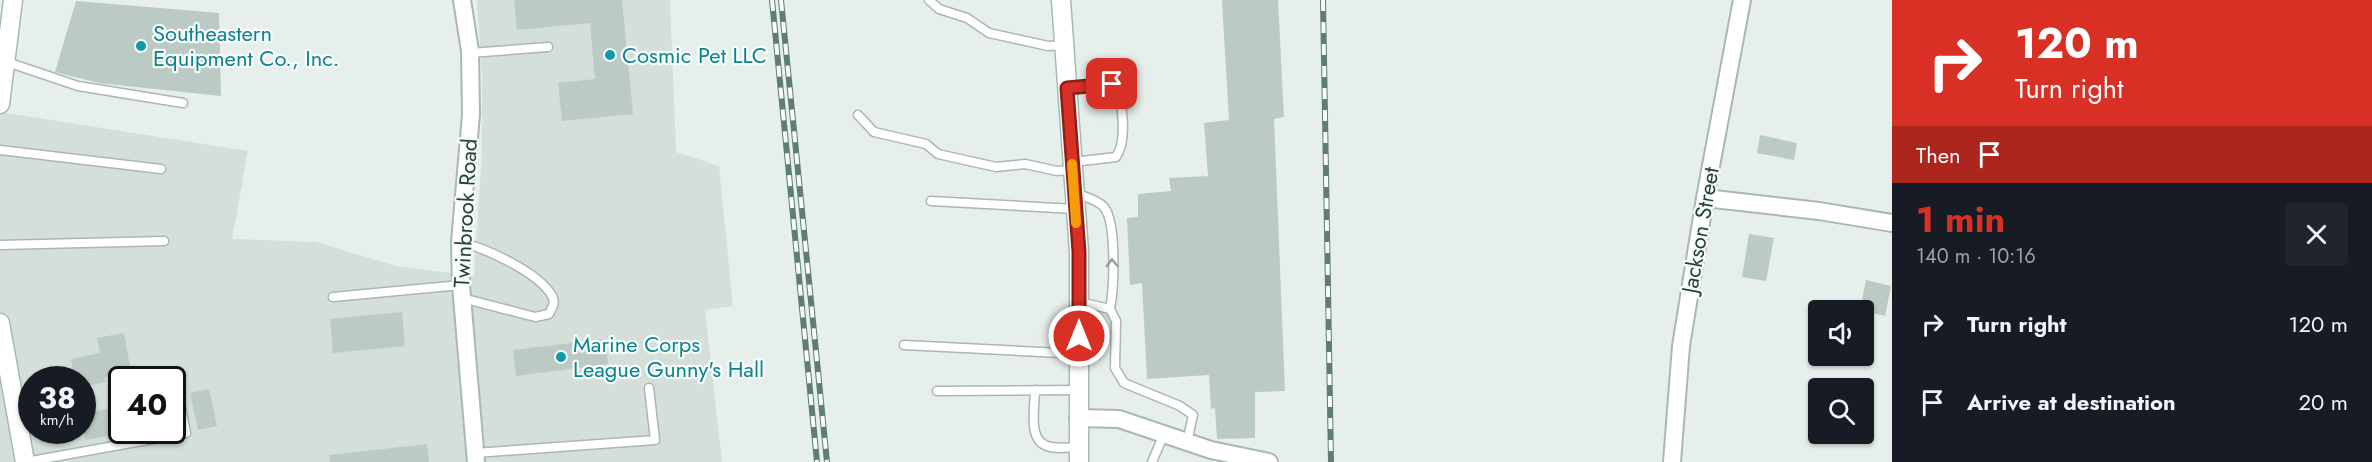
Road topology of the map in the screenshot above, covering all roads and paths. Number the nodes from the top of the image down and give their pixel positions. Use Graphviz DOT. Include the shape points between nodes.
graph roads {
  1 [pos="13,0"];
  2 [pos="462,0"];
  3 [pos="929,0"];
  4 [pos="1061,0"];
  5 [pos="1742,0"];
  6 [pos="1064,45"];
  7 [pos="548,47"];
  8 [pos="470,53"];
  9 [pos="2,72"];
  10 [pos="1067,88"];
  11 [pos="183,103"];
  12 [pos="0,104"];
  13 [pos="858,114"];
  14 [pos="0,150"];
  15 [pos="1073,166"];
  16 [pos="161,169"];
  17 [pos="1705,198"];
  18 [pos="931,201"];
  19 [pos="1075,201"];
  20 [pos="1892,223"];
  21 [pos="164,241"];
  22 [pos="460,242"];
  23 [pos="0,245"];
  24 [pos="461,292"];
  25 [pos="333,297"];
  26 [pos="1079,302"];
  27 [pos="1110,309"];
  28 [pos="1,332"];
  29 [pos="904,345"];
  30 [pos="1079,354"];
  31 [pos="649,388"];
  32 [pos="1035,390"];
  33 [pos="1078,390"];
  34 [pos="937,391"];
  35 [pos="1078,418"];
  36 [pos="1164,434"];
  37 [pos="1187,442"];
  38 [pos="125,444"];
  39 [pos="1079,455"];
  40 [pos="475,458"];
  41 [pos="26,462"];
  42 [pos="1152,462"];
  43 [pos="1269,462"];
  44 [pos="1671,462"];
  1 -- 9 [label="street"];
  2 -- 8 [label="street, Twinbrook Road"];
  3 -- 6 [label="lane" via="939,9 967,18 989,33 1048,46"];
  4 -- 6 [label="street"];
  5 -- 17 [label="street, Jackson Street"];
  6 -- 10 [label="street"];
  7 -- 8 [label="lane"];
  8 -- 22 [label="street, Twinbrook Road" via="471,114"];
  9 -- 11 [label="lane"];
  9 -- 12 [label="street"];
  10 -- 15 [label="street"];
  10 -- 15 [label="lane" via="1112,84 1120,93 1122,148 1116,157"];
  13 -- 15 [label="lane" via="874,132 926,144 938,154 996,167 1025,164 1058,171"];
  14 -- 16 [label="lane"];
  15 -- 19 [label="street"];
  17 -- 20 [label="street"];
  17 -- 44 [label="street, Jackson Street" via="1681,346"];
  18 -- 19 [label="lane"];
  19 -- 26 [label="street"];
  27 -- 19 [label="lane, one-way" via="1110,217 1102,204"];
  21 -- 23 [label="lane"];
  22 -- 24 [label="street, Twinbrook Road"];
  22 -- 24 [label="lane" via="485,248 538,281 553,297 554,306 549,314 535,317"];
  24 -- 25 [label="lane"];
  24 -- 40 [label="street, Twinbrook Road"];
  26 -- 27 [label="lane"];
  26 -- 30 [label="street"];
  27 -- 37 [label="lane" via="1116,321 1116,368 1124,383 1193,415"];
  28 -- 41 [label="street"];
  29 -- 30 [label="lane"];
  30 -- 33 [label="street"];
  31 -- 40 [label="lane" via="655,440"];
  32 -- 33 [label="lane"];
  32 -- 34 [label="lane"];
  32 -- 39 [label="lane" via="1038,440"];
  33 -- 35 [label="street"];
  35 -- 36 [label="street" via="1119,419"];
  35 -- 39 [label="street"];
  36 -- 37 [label="street"];
  36 -- 42 [label="lane"];
  37 -- 43 [label="street"];
  38 -- 41 [label="lane"];
}
